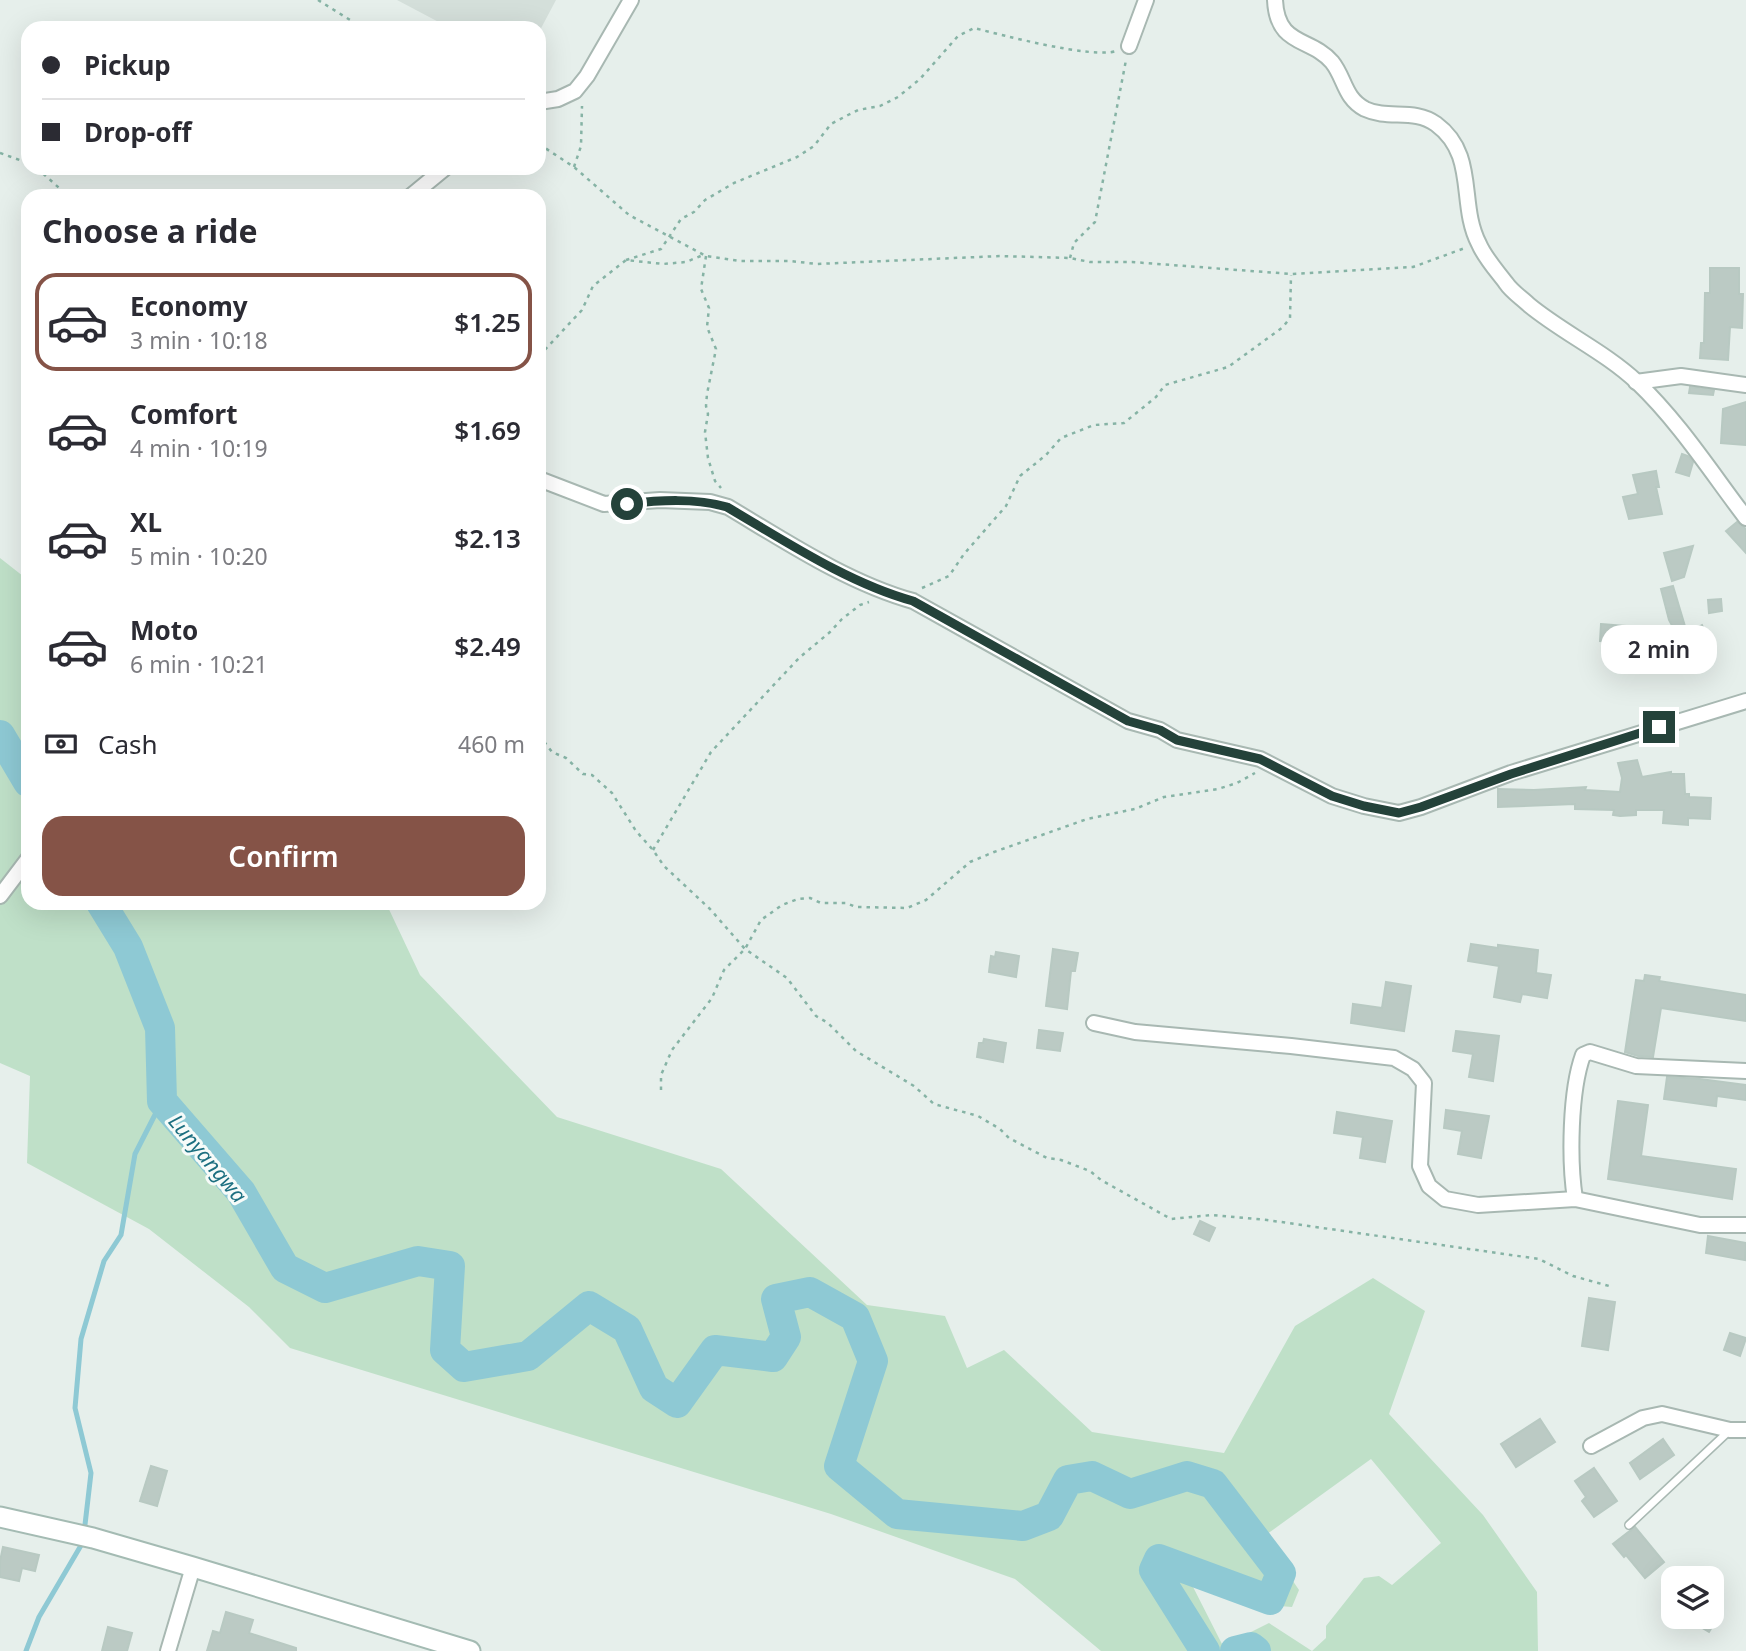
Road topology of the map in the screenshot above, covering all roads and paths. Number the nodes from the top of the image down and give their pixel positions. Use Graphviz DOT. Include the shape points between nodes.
graph roads {
  1 [pos="318,0"];
  2 [pos="631,0"];
  3 [pos="1146,0"];
  4 [pos="1276,0"];
  5 [pos="352,21"];
  6 [pos="1129,46"];
  7 [pos="575,91"];
  8 [pos="546,101"];
  9 [pos="546,149"];
  10 [pos="0,153"];
  11 [pos="21,160"];
  12 [pos="574,167"];
  13 [pos="45,175"];
  14 [pos="436,175"];
  15 [pos="60,189"];
  16 [pos="420,189"];
  17 [pos="669,236"];
  18 [pos="1478,244"];
  19 [pos="704,255"];
  20 [pos="1070,258"];
  21 [pos="626,260"];
  22 [pos="1291,274"];
  23 [pos="546,349"];
  24 [pos="1636,382"];
  25 [pos="1746,385"];
  26 [pos="546,482"];
  27 [pos="727,507"];
  28 [pos="1746,518"];
  29 [pos="885,593"];
  30 [pos="900,597"];
  31 [pos="1746,701"];
  32 [pos="546,744"];
  33 [pos="1274,766"];
  34 [pos="653,849"];
  35 [pos="21,868"];
  36 [pos="0,896"];
  37 [pos="745,949"];
  38 [pos="1094,1023"];
  39 [pos="1746,1071"];
  40 [pos="661,1090"];
  41 [pos="1574,1199"];
  42 [pos="1746,1225"];
  43 [pos="1609,1286"];
  44 [pos="1730,1430"];
  45 [pos="1746,1430"];
  46 [pos="1591,1446"];
  47 [pos="0,1517"];
  48 [pos="1629,1525"];
  49 [pos="193,1567"];
  50 [pos="168,1651"];
  51 [pos="470,1651"];
  1 -- 5 [label="path"];
  2 -- 7 [label="street"];
  3 -- 6 [label="street"];
  4 -- 18 [label="street" via="1282,26 1331,61 1342,85 1363,108 1383,116 1418,116 1447,133 1460,151"];
  6 -- 17 [label="path" via="1107,54 974,28 958,36 898,97 831,124 814,146 797,157 705,200 681,219"];
  6 -- 20 [label="path" via="1095,222 1074,243"];
  7 -- 8 [label="street"];
  7 -- 12 [label="path" via="582,104 581,146"];
  9 -- 12 [label="path"];
  10 -- 11 [label="path"];
  12 -- 17 [label="path" via="629,215"];
  13 -- 15 [label="path"];
  14 -- 16 [label="street"];
  17 -- 19 [label="path"];
  17 -- 21 [label="path" via="661,249"];
  18 -- 22 [label="path" via="1413,267"];
  18 -- 24 [label="street" via="1508,287"];
  19 -- 20 [label="path" via="817,264 1000,256"];
  19 -- 21 [label="path" via="674,263"];
  19 -- 27 [label="path" via="701,289 716,349 705,432 708,458 715,481 728,496"];
  20 -- 22 [label="path"];
  21 -- 23 [label="path" via="593,285 582,310"];
  22 -- 30 [label="path" via="1290,318 1283,327 1228,367 1166,385 1124,424 1094,425 1060,438 1020,476 1006,506 949,576"];
  24 -- 25 [label="street" via="1688,376"];
  24 -- 28 [label="street" via="1682,433"];
  26 -- 27 [label="street" via="604,504 660,500"];
  27 -- 29 [label="street"];
  29 -- 30 [label="street"];
  29 -- 34 [label="path" via="859,606 799,658 710,752"];
  30 -- 33 [label="street" via="1128,721 1177,740"];
  31 -- 33 [label="street" via="1399,813 1332,796"];
  32 -- 34 [label="path" via="612,793"];
  33 -- 37 [label="path" via="1237,783 1164,797 994,852 970,862 926,900 907,908 798,899 761,919"];
  34 -- 37 [label="path"];
  35 -- 36 [label="street"];
  37 -- 40 [label="path" via="724,970 712,998 672,1050 661,1075"];
  37 -- 43 [label="path" via="787,978 816,1016 856,1051 914,1086 934,1104 978,1116 1009,1138 1047,1158 1090,1171 1171,1219 1212,1215 1267,1220 1539,1259 1573,1276"];
  38 -- 41 [label="street" via="1135,1032 1394,1058 1413,1069 1424,1083 1420,1166 1429,1186 1445,1199 1478,1205"];
  39 -- 41 [label="street" via="1636,1066 1590,1052 1583,1055 1572,1118"];
  41 -- 42 [label="street" via="1700,1225"];
  44 -- 45 [label="street"];
  44 -- 46 [label="street" via="1662,1414 1643,1418"];
  44 -- 48 [label="lane"];
  47 -- 49 [label="street"];
  49 -- 50 [label="street"];
  49 -- 51 [label="street"];
}
